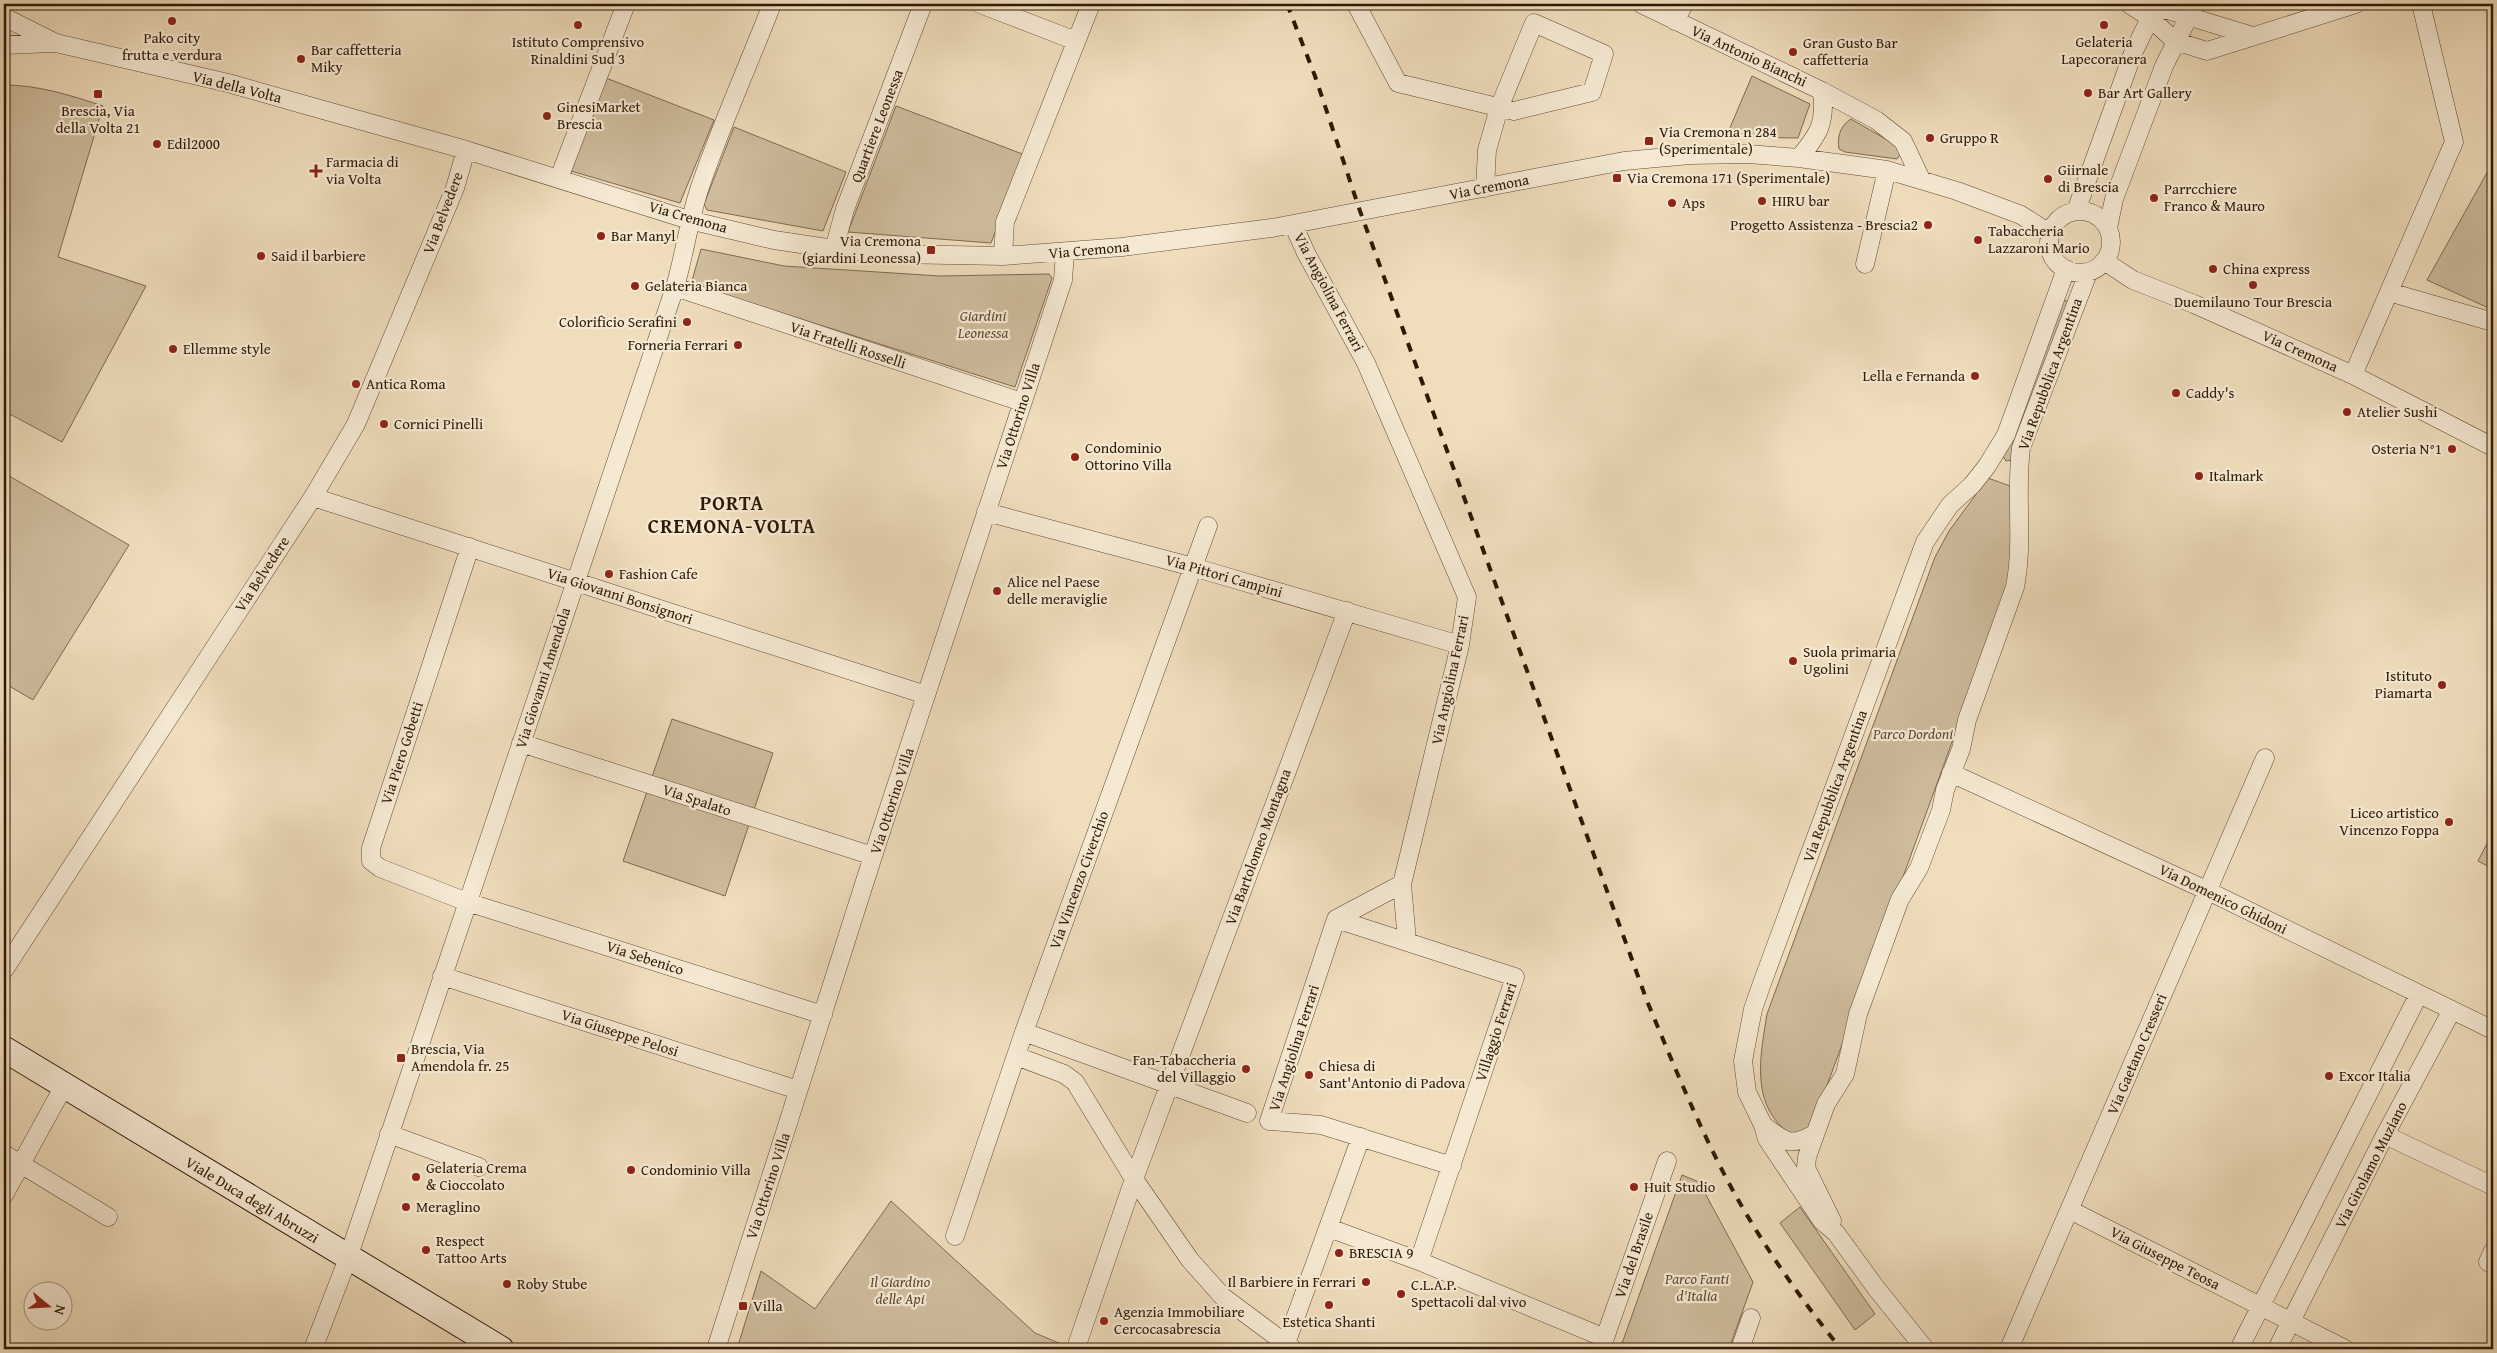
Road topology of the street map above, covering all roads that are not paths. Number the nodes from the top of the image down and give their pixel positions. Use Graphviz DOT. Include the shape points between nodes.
graph roads {
  1 [pos="626,4"];
  2 [pos="772,4"];
  3 [pos="923,4"];
  4 [pos="980,4"];
  5 [pos="1091,4"];
  6 [pos="1356,4"];
  7 [pos="1641,4"];
  8 [pos="1684,4"];
  9 [pos="2129,4"];
  10 [pos="2356,4"];
  11 [pos="2421,4"];
  12 [pos="2153,10"];
  13 [pos="2192,10"];
  14 [pos="4,17"];
  15 [pos="1675,21"];
  16 [pos="2253,36"];
  17 [pos="1076,41"];
  18 [pos="2175,41"];
  19 [pos="56,43"];
  20 [pos="4,44"];
  21 [pos="1822,91"];
  22 [pos="302,104"];
  23 [pos="1499,108"];
  24 [pos="466,150"];
  25 [pos="1799,158"];
  26 [pos="1887,170"];
  27 [pos="559,178"];
  28 [pos="1921,179"];
  29 [pos="1485,188"];
  30 [pos="2076,211"];
  31 [pos="690,220"];
  32 [pos="1293,224"];
  33 [pos="2108,228"];
  34 [pos="2049,233"];
  35 [pos="834,249"];
  36 [pos="1066,252"];
  37 [pos="1003,256"];
  38 [pos="2104,261"];
  39 [pos="1865,264"];
  40 [pos="2066,269"];
  41 [pos="2088,273"];
  42 [pos="675,287"];
  43 [pos="2389,292"];
  44 [pos="2493,322"];
  45 [pos="2353,375"];
  46 [pos="1022,402"];
  47 [pos="2493,447"];
  48 [pos="1987,466"];
  49 [pos="2017,476"];
  50 [pos="313,497"];
  51 [pos="986,512"];
  52 [pos="1208,526"];
  53 [pos="470,547"];
  54 [pos="1193,567"];
  55 [pos="575,581"];
  56 [pos="1346,611"];
  57 [pos="1460,645"];
  58 [pos="926,695"];
  59 [pos="521,743"];
  60 [pos="2265,758"];
  61 [pos="1952,773"];
  62 [pos="873,856"];
  63 [pos="1402,884"];
  64 [pos="2208,891"];
  65 [pos="467,902"];
  66 [pos="1336,919"];
  67 [pos="1407,940"];
  68 [pos="4,970"];
  69 [pos="442,976"];
  70 [pos="2419,994"];
  71 [pos="2452,1010"];
  72 [pos="822,1015"];
  73 [pos="2493,1030"];
  74 [pos="1024,1032"];
  75 [pos="4,1050"];
  76 [pos="1016,1056"];
  77 [pos="1170,1084"];
  78 [pos="64,1086"];
  79 [pos="798,1090"];
  80 [pos="1247,1113"];
  81 [pos="1763,1125"];
  82 [pos="389,1134"];
  83 [pos="1814,1134"];
  84 [pos="2385,1135"];
  85 [pos="1361,1137"];
  86 [pos="4,1154"];
  87 [pos="1667,1161"];
  88 [pos="21,1165"];
  89 [pos="1452,1166"];
  90 [pos="479,1167"];
  91 [pos="1134,1179"];
  92 [pos="2493,1186"];
  93 [pos="1806,1188"];
  94 [pos="4,1195"];
  95 [pos="2070,1210"];
  96 [pos="108,1217"];
  97 [pos="1328,1228"];
  98 [pos="955,1236"];
  99 [pos="348,1258"];
  100 [pos="1419,1261"];
  101 [pos="2260,1306"];
  102 [pos="1751,1318"];
  103 [pos="2291,1321"];
  104 [pos="1078,1342"];
  105 [pos="1603,1344"];
  106 [pos="1288,1347"];
  107 [pos="312,1349"];
  108 [pos="501,1349"];
  109 [pos="716,1349"];
  110 [pos="1740,1349"];
  111 [pos="1925,1349"];
  112 [pos="2009,1349"];
  113 [pos="2239,1349"];
  114 [pos="2277,1349"];
  115 [pos="2345,1349"];
  1 -- 27 [label="street"];
  2 -- 31 [label="street" via="701,183"];
  3 -- 35 [label="street, Quartiere Leonessa" via="845,209"];
  4 -- 17 [label="street"];
  5 -- 17 [label="street"];
  6 -- 23 [label="street" via="1398,83"];
  7 -- 15 [label="street, Via Antonio Bianchi"];
  8 -- 15 [label="street, Via Antonio Bianchi"];
  9 -- 12 [label="street"];
  10 -- 16 [label="street"];
  11 -- 43 [label="street" via="2454,142"];
  12 -- 13 [label="street"];
  12 -- 18 [label="street"];
  12 -- 30 [label="street" via="2133,53"];
  13 -- 16 [label="street"];
  13 -- 18 [label="street"];
  14 -- 19 [label="street, Via della Volta"];
  15 -- 21 [label="street, Via Antonio Bianchi"];
  16 -- 18 [label="street" via="2207,51"];
  17 -- 37 [label="street" via="1005,222"];
  18 -- 33 [label="street" via="2114,199"];
  19 -- 20 [label="street, Via della Volta"];
  19 -- 22 [label="street, Via della Volta" via="228,83"];
  21 -- 25 [label="street, Via Antonio Bianchi" via="1825,111 1821,128"];
  21 -- 28 [label="street, Via Antonio Bianchi" via="1876,120 1903,141"];
  22 -- 24 [label="street, Via Cremona"];
  23 -- 23 [label="street" via="1514,112 1592,92 1604,54 1534,23"];
  23 -- 29 [label="street" via="1487,150"];
  24 -- 27 [label="street, Via Cremona"];
  24 -- 50 [label="street, Via Belvedere" via="455,188 356,424"];
  25 -- 26 [label="street, Via Cremona"];
  25 -- 29 [label="street, Via Cremona" via="1748,154 1624,161"];
  26 -- 28 [label="street, Via Cremona"];
  26 -- 39 [label="street"];
  27 -- 31 [label="street, Via Cremona"];
  28 -- 34 [label="street, Via Cremona" via="2021,215"];
  29 -- 32 [label="street, Via Cremona"];
  30 -- 33 [label="street" via="2089,212 2101,218"];
  30 -- 34 [label="street" via="2064,215"];
  31 -- 35 [label="street, Via Cremona" via="774,240"];
  31 -- 42 [label="street, Via Giovanni Amendola" via="685,254"];
  32 -- 36 [label="street, Via Cremona"];
  32 -- 57 [label="street, Via Angiolina Ferrari" via="1366,363 1467,597"];
  33 -- 38 [label="street" via="2112,240 2110,253"];
  34 -- 40 [label="street" via="2050,250"];
  35 -- 37 [label="street, Via Cremona" via="894,254"];
  36 -- 37 [label="street, Via Cremona"];
  36 -- 46 [label="street, Via Ottorino Villa" via="1063,280"];
  38 -- 41 [label="street"];
  38 -- 45 [label="street, Via Cremona" via="2132,280"];
  40 -- 41 [label="street"];
  40 -- 48 [label="street, Via Repubblica Argentina" via="2006,435"];
  41 -- 49 [label="street, Via Repubblica Argentina" via="2021,448"];
  42 -- 46 [label="street, Via Fratelli Rosselli"];
  42 -- 55 [label="street, Via Giovanni Amendola"];
  43 -- 44 [label="street"];
  43 -- 45 [label="street"];
  45 -- 47 [label="street, Via Cremona"];
  46 -- 51 [label="street, Via Ottorino Villa"];
  48 -- 49 [label="street"];
  48 -- 81 [label="street, Via Repubblica Argentina" via="1950,505 1925,542 1753,1009 1745,1044 1743,1073 1747,1092"];
  49 -- 61 [label="street, Via Repubblica Argentina" via="2018,563 2015,587 1967,720"];
  50 -- 53 [label="street, Via Giovanni Bonsignori"];
  50 -- 68 [label="street, Via Belvedere"];
  51 -- 54 [label="street, Via Pittori Campini"];
  51 -- 58 [label="street, Via Ottorino Villa"];
  52 -- 54 [label="street, Via Vincenzo Civerchio"];
  53 -- 55 [label="street, Via Giovanni Bonsignori"];
  53 -- 65 [label="street, Via Piero Gobetti" via="371,848 371,861 380,868"];
  54 -- 56 [label="street, Via Pittori Campini"];
  54 -- 74 [label="street, Via Vincenzo Civerchio"];
  55 -- 58 [label="street, Via Giovanni Bonsignori"];
  55 -- 59 [label="street, Via Giovanni Amendola"];
  56 -- 57 [label="street, Via Pittori Campini"];
  56 -- 77 [label="street, Via Bartolomeo Montagna"];
  57 -- 63 [label="street, Via Angiolina Ferrari"];
  58 -- 62 [label="street, Via Ottorino Villa"];
  59 -- 62 [label="street, Via Spalato"];
  59 -- 65 [label="street, Via Giovanni Amendola"];
  60 -- 64 [label="street, Via Gaetano Cresseri"];
  61 -- 64 [label="street, Via Domenico Ghidoni"];
  61 -- 83 [label="street, Via Repubblica Argentina" via="1919,868 1900,899 1862,1005 1845,1074 1826,1104"];
  62 -- 72 [label="street, Via Ottorino Villa"];
  63 -- 66 [label="street"];
  63 -- 67 [label="street"];
  64 -- 70 [label="street, Via Domenico Ghidoni"];
  64 -- 95 [label="street, Via Gaetano Cresseri"];
  65 -- 69 [label="street, Via Giovanni Amendola"];
  65 -- 72 [label="street, Via Sebenico"];
  66 -- 67 [label="street, Villaggio Ferrari"];
  66 -- 85 [label="street, Via Angiolina Ferrari" via="1269,1120 1321,1125"];
  67 -- 89 [label="street, Villaggio Ferrari" via="1515,977"];
  69 -- 79 [label="street, Via Giuseppe Pelosi"];
  69 -- 82 [label="street, Via Giovanni Amendola"];
  70 -- 71 [label="street, Via Domenico Ghidoni"];
  70 -- 101 [label="street"];
  71 -- 73 [label="street, Via Domenico Ghidoni"];
  71 -- 84 [label="street, Via Girolamo Muziano"];
  72 -- 79 [label="street, Via Ottorino Villa"];
  74 -- 76 [label="street, Via Vincenzo Civerchio"];
  74 -- 77 [label="street"];
  75 -- 78 [label="main road, Viale Duca degli Abruzzi"];
  76 -- 91 [label="street" via="1064,1074 1075,1082"];
  76 -- 98 [label="street, Via Vincenzo Civerchio"];
  77 -- 80 [label="street"];
  77 -- 91 [label="street, Via Bartolomeo Montagna"];
  78 -- 88 [label="street"];
  78 -- 99 [label="main road, Viale Duca degli Abruzzi"];
  79 -- 109 [label="street, Via Ottorino Villa"];
  81 -- 83 [label="street, Via Repubblica Argentina" via="1788,1142 1799,1142"];
  81 -- 93 [label="street, Via Repubblica Argentina" via="1767,1139"];
  82 -- 90 [label="street"];
  82 -- 99 [label="street, Via Giovanni Amendola"];
  83 -- 93 [label="street, Via Repubblica Argentina" via="1806,1168"];
  84 -- 92 [label="street"];
  84 -- 103 [label="street, Via Girolamo Muziano"];
  85 -- 89 [label="street"];
  85 -- 97 [label="street"];
  86 -- 88 [label="street"];
  87 -- 105 [label="street, Via del Brasile"];
  88 -- 94 [label="street"];
  88 -- 96 [label="street"];
  89 -- 100 [label="street, Villaggio Ferrari"];
  91 -- 104 [label="street, Via Bartolomeo Montagna"];
  91 -- 106 [label="street" via="1190,1260 1224,1297"];
  93 -- 111 [label="street" via="1830,1214 1836,1233"];
  95 -- 101 [label="street, Via Giuseppe Teosa"];
  95 -- 112 [label="street, Via Gaetano Cresseri"];
  97 -- 100 [label="street"];
  97 -- 106 [label="street"];
  99 -- 107 [label="street, Via Giovanni Amendola"];
  99 -- 108 [label="main road, Viale Duca degli Abruzzi"];
  100 -- 105 [label="street"];
  101 -- 103 [label="street"];
  101 -- 113 [label="street"];
  102 -- 110 [label="street"];
  103 -- 114 [label="street, Via Girolamo Muziano"];
  103 -- 115 [label="street"];
}
